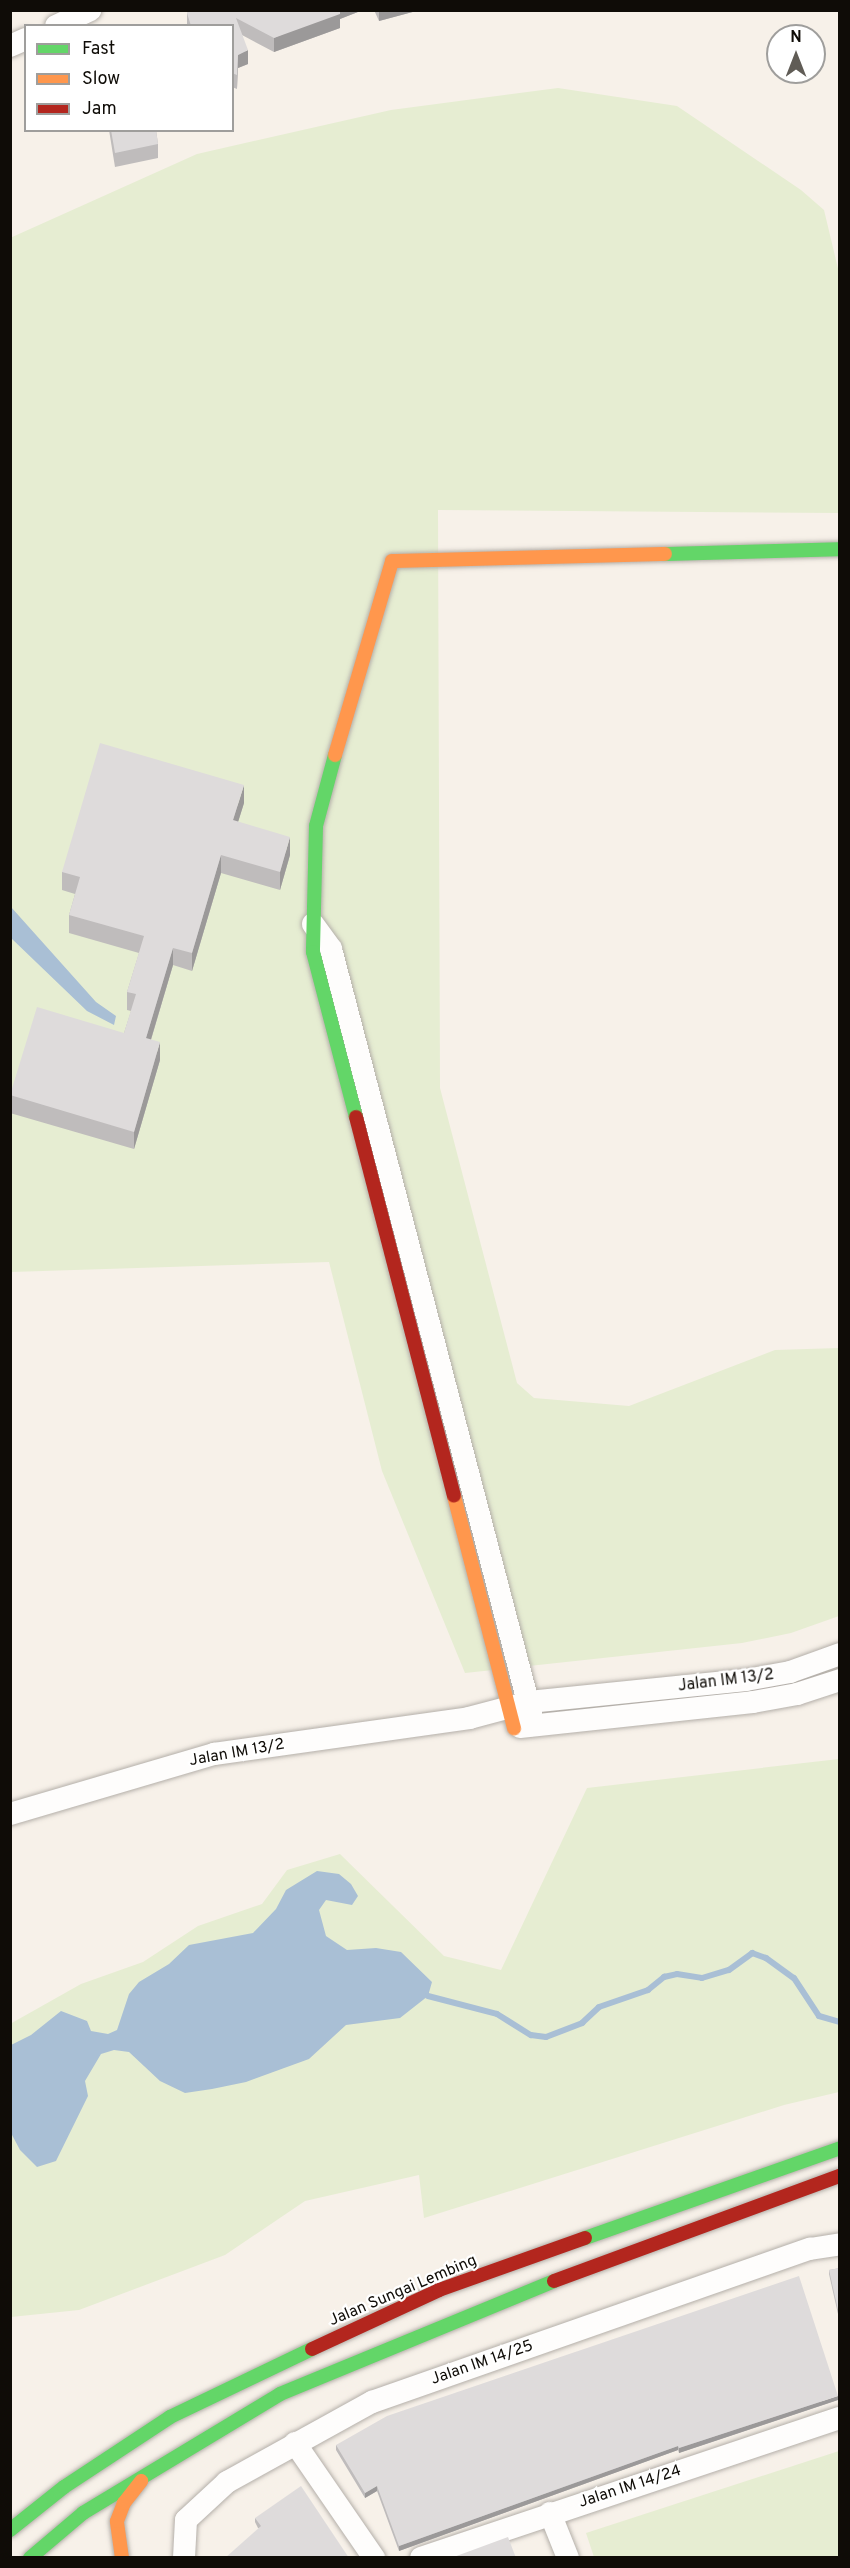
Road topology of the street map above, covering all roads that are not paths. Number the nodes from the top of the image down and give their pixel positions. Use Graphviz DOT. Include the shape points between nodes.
graph roads {
  1 [pos="90,10"];
  2 [pos="60,24"];
  3 [pos="24,40"];
  4 [pos="10,46"];
  5 [pos="840,549"];
  6 [pos="313,924"];
  7 [pos="840,1654"];
  8 [pos="840,1680"];
  9 [pos="519,1704"];
  10 [pos="469,1718"];
  11 [pos="524,1726"];
  12 [pos="10,1814"];
  13 [pos="840,2148"];
  14 [pos="840,2176"];
  15 [pos="840,2244"];
  16 [pos="840,2418"];
  17 [pos="295,2443"];
  18 [pos="153,2469"];
  19 [pos="550,2513"];
  20 [pos="10,2530"];
  21 [pos="30,2558"];
  22 [pos="122,2558"];
  23 [pos="184,2558"];
  24 [pos="374,2558"];
  25 [pos="421,2558"];
  26 [pos="568,2558"];
  1 -- 2 [label="street"];
  3 -- 4 [label="street"];
  5 -- 6 [label="main road" via="392,561 316,826"];
  6 -- 9 [label="street" via="331,949 379,1170"];
  7 -- 9 [label="street, Jalan IM 13/2" via="790,1672 746,1680"];
  8 -- 11 [label="street, Jalan IM 13/2" via="797,1694 753,1702"];
  9 -- 10 [label="street, Jalan IM 13/2"];
  9 -- 11 [label="street"];
  10 -- 11 [label="street, Jalan IM 13/2"];
  10 -- 12 [label="street, Jalan IM 13/2" via="213,1754"];
  13 -- 20 [label="main road, Jalan Sungai Lembing" via="439,2290 265,2370 170,2416 64,2487"];
  14 -- 18 [label="main road" via="690,2228 434,2328 280,2394"];
  15 -- 17 [label="street, Jalan IM 14/25" via="810,2249 372,2402"];
  16 -- 19 [label="street, Jalan IM 14/24"];
  17 -- 23 [label="street, Jalan IM 14/25" via="227,2482 186,2520"];
  17 -- 24 [label="street"];
  18 -- 21 [label="main road" via="83,2513"];
  18 -- 22 [label="main road" via="135,2486 120,2512 116,2531"];
  19 -- 25 [label="street, Jalan IM 14/24"];
  19 -- 26 [label="street"];
}
